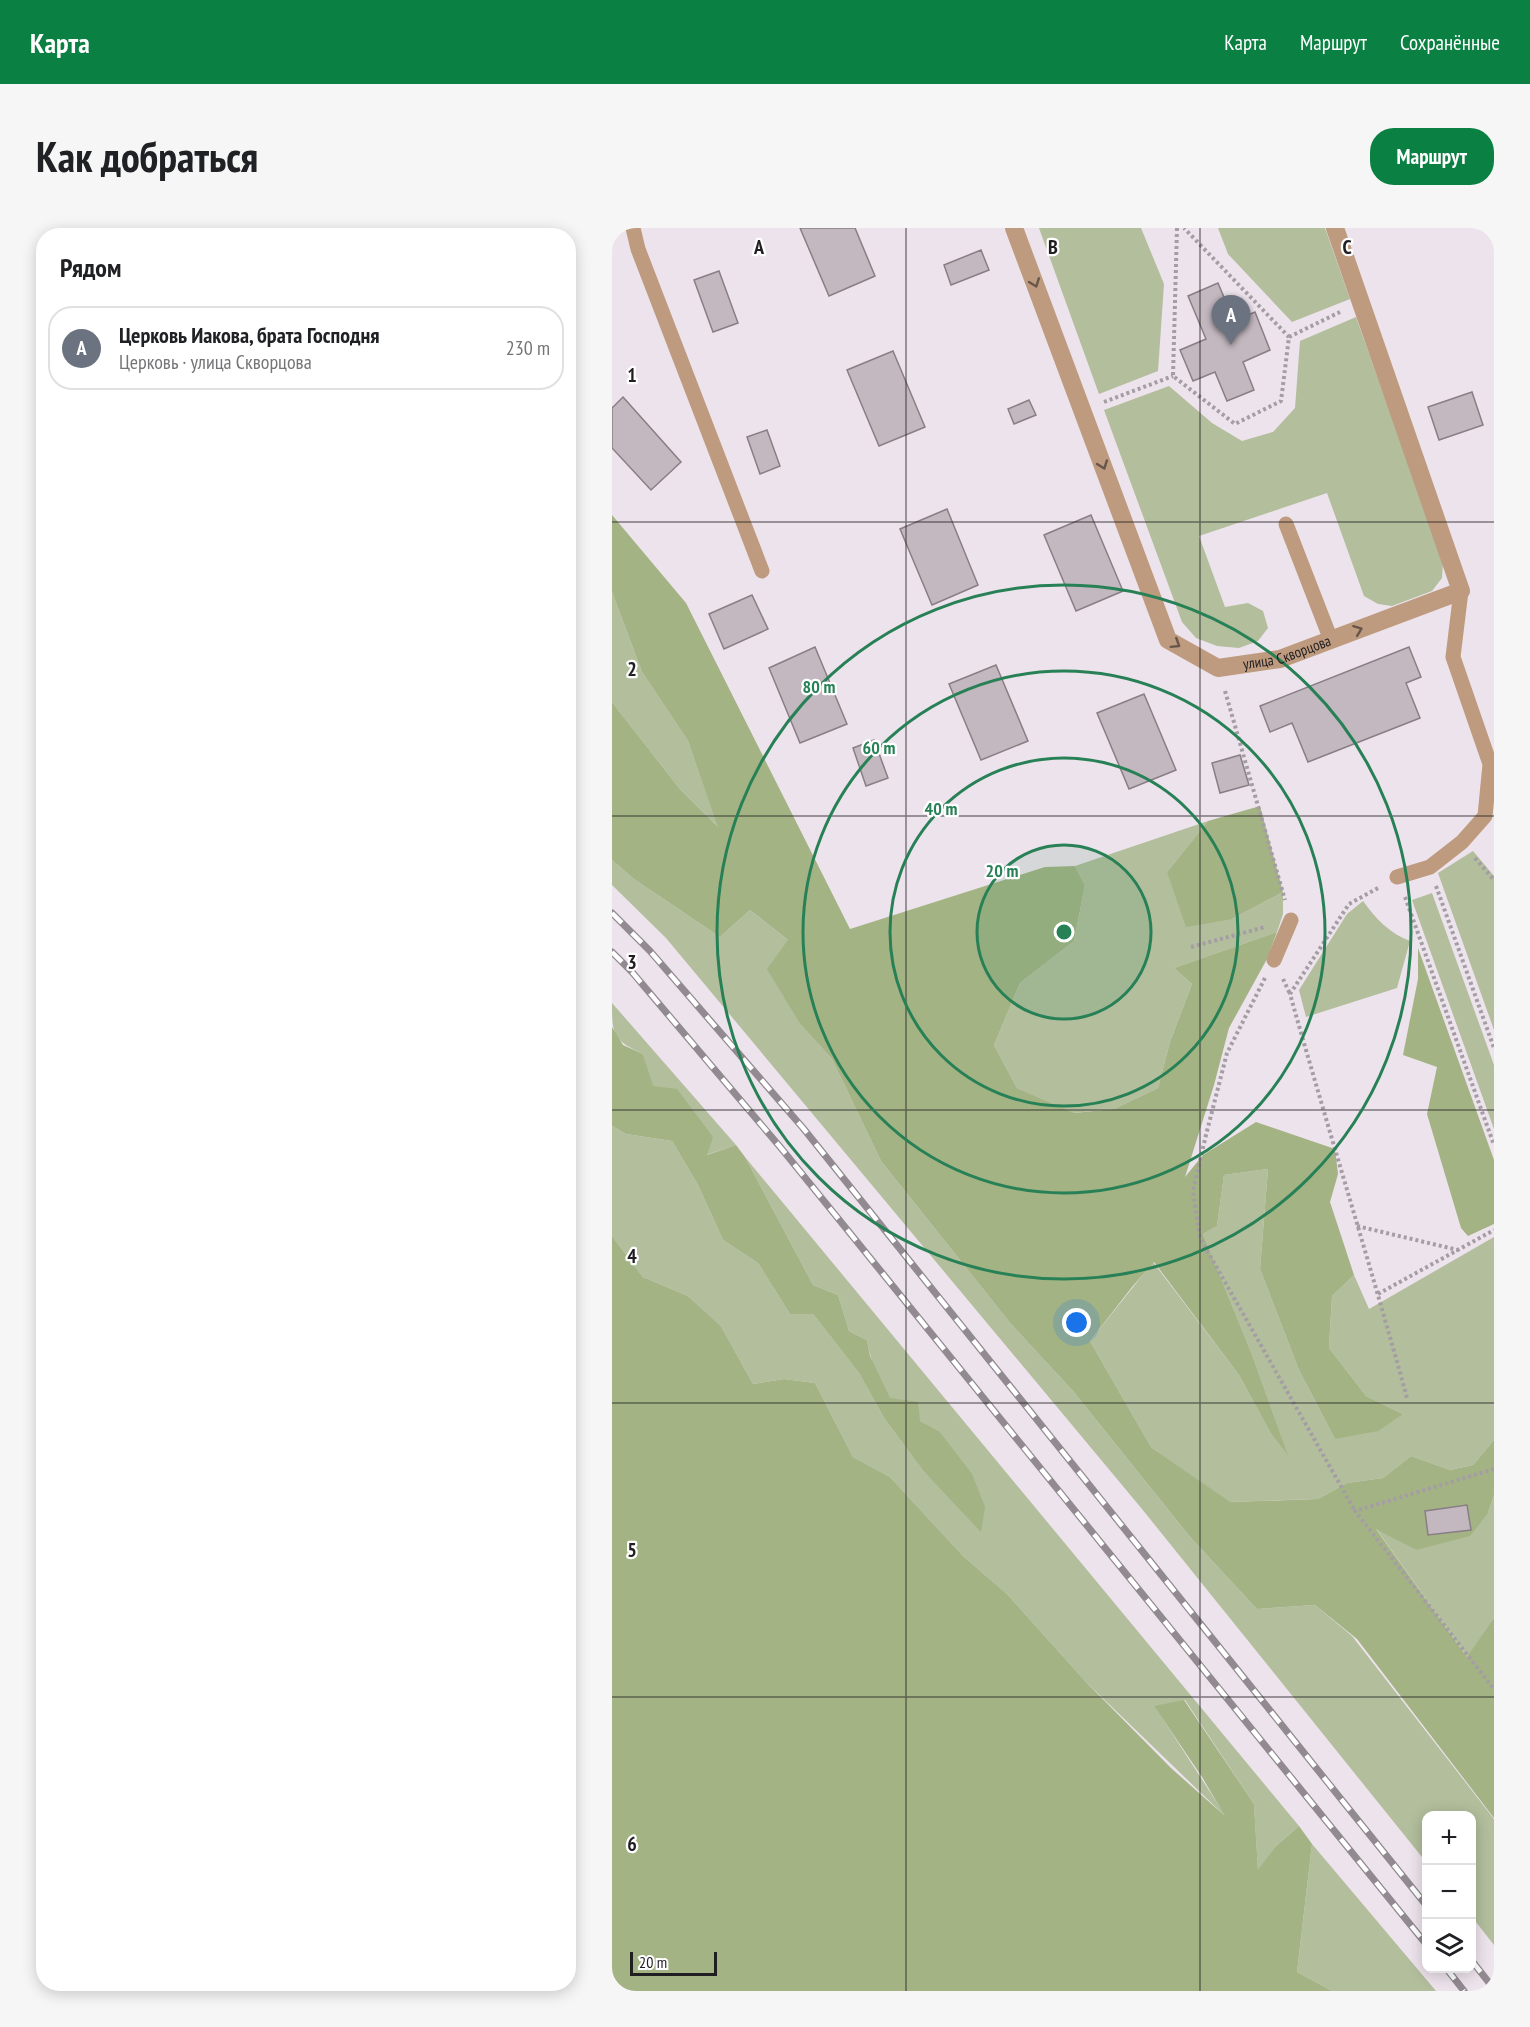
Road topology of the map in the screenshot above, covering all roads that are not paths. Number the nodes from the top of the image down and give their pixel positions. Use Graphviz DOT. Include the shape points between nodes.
graph roads {
  1 [pos="633,228"];
  2 [pos="1014,228"];
  3 [pos="1335,228"];
  4 [pos="1286,524"];
  5 [pos="762,571"];
  6 [pos="1461,591"];
  7 [pos="1331,640"];
  8 [pos="1397,877"];
  9 [pos="1291,920"];
  10 [pos="1274,960"];
  1 -- 5 [label="lane"];
  2 -- 7 [label="street, улица Скворцова, one-way" via="1168,640 1218,668 1280,659"];
  3 -- 6 [label="street"];
  4 -- 7 [label="lane"];
  7 -- 6 [label="street, улица Скворцова, one-way"];
  6 -- 8 [label="lane" via="1453,657 1490,764 1485,816 1462,842 1430,867"];
  9 -- 10 [label="lane"];
}
